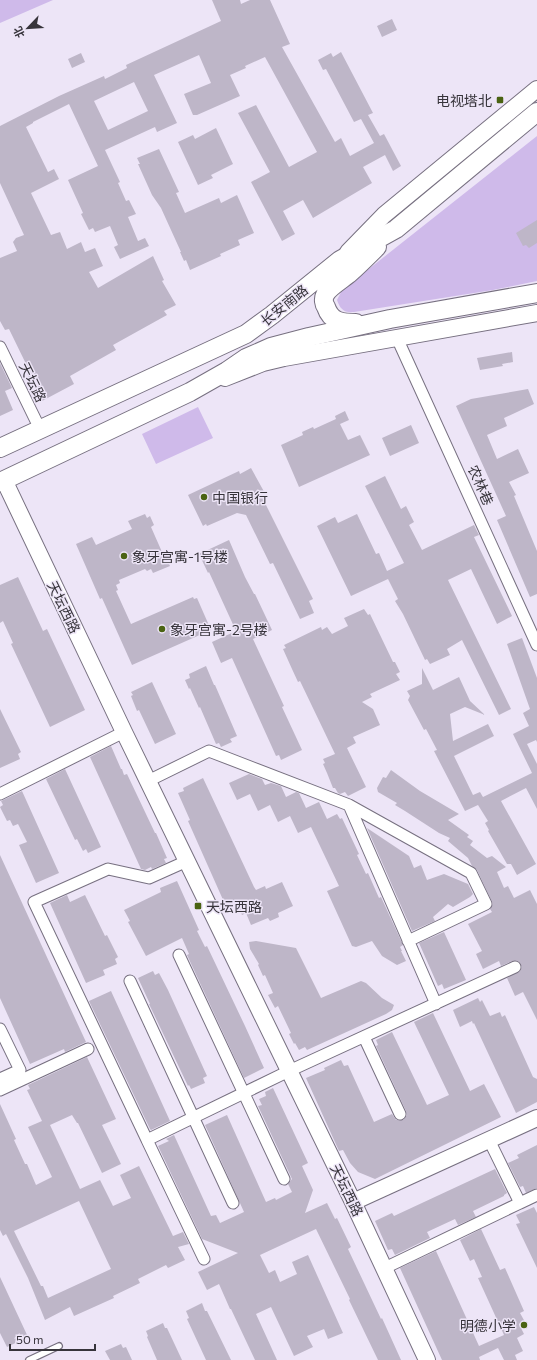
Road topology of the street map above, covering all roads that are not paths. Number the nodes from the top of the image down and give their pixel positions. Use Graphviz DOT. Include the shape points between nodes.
graph roads {
  1 [pos="537,89"];
  2 [pos="537,112"];
  3 [pos="396,229"];
  4 [pos="339,261"];
  5 [pos="537,293"];
  6 [pos="537,313"];
  7 [pos="370,324"];
  8 [pos="397,338"];
  9 [pos="0,347"];
  10 [pos="190,392"];
  11 [pos="40,429"];
  12 [pos="0,448"];
  13 [pos="2,481"];
  14 [pos="537,644"];
  15 [pos="124,732"];
  16 [pos="148,781"];
  17 [pos="0,794"];
  18 [pos="349,805"];
  19 [pos="187,861"];
  20 [pos="408,941"];
  21 [pos="179,955"];
  22 [pos="515,967"];
  23 [pos="130,981"];
  24 [pos="436,1004"];
  25 [pos="0,1029"];
  26 [pos="364,1037"];
  27 [pos="88,1049"];
  28 [pos="289,1071"];
  29 [pos="0,1079"];
  30 [pos="0,1090"];
  31 [pos="244,1093"];
  32 [pos="400,1114"];
  33 [pos="193,1118"];
  34 [pos="537,1118"];
  35 [pos="147,1140"];
  36 [pos="489,1140"];
  37 [pos="284,1179"];
  38 [pos="537,1196"];
  39 [pos="353,1202"];
  40 [pos="233,1203"];
  41 [pos="520,1203"];
  42 [pos="204,1259"];
  43 [pos="391,1264"];
  44 [pos="58,1346"];
  45 [pos="29,1360"];
  46 [pos="427,1360"];
  1 -- 4 [label="street" via="384,215"];
  2 -- 3 [label="main road, 长安南路"];
  3 -- 4 [label="main road, 长安南路"];
  3 -- 7 [label="main road" via="325,294 326,308 333,319 344,323"];
  4 -- 11 [label="main road, 长安南路" via="246,334"];
  5 -- 7 [label="main road, 长安南路"];
  6 -- 8 [label="street"];
  7 -- 10 [label="main road, 长安南路" via="308,337 259,351"];
  8 -- 10 [label="street" via="267,362"];
  8 -- 14 [label="street, 农林巷"];
  9 -- 11 [label="street, 天坛路"];
  10 -- 13 [label="main road, 长安南路"];
  11 -- 12 [label="main road, 长安南路"];
  13 -- 15 [label="street, 天坛西路"];
  15 -- 16 [label="street, 天坛西路"];
  15 -- 17 [label="street"];
  16 -- 18 [label="street" via="209,751"];
  16 -- 19 [label="street, 天坛西路"];
  18 -- 20 [label="street"];
  18 -- 20 [label="street" via="471,872 486,904"];
  19 -- 28 [label="street, 天坛西路"];
  19 -- 35 [label="street" via="150,878 108,869 34,902"];
  20 -- 24 [label="street"];
  21 -- 31 [label="street"];
  22 -- 24 [label="street"];
  23 -- 33 [label="street"];
  24 -- 26 [label="street"];
  25 -- 29 [label="street" via="20,1070"];
  26 -- 28 [label="street"];
  26 -- 32 [label="street"];
  27 -- 30 [label="street"];
  28 -- 31 [label="street"];
  28 -- 39 [label="street, 天坛西路"];
  31 -- 33 [label="street"];
  31 -- 37 [label="street"];
  33 -- 35 [label="street"];
  33 -- 40 [label="street"];
  34 -- 36 [label="street"];
  35 -- 42 [label="street"];
  36 -- 39 [label="street"];
  36 -- 41 [label="street"];
  38 -- 41 [label="street"];
  39 -- 46 [label="street, 天坛西路"];
  41 -- 43 [label="street"];
  44 -- 45 [label="lane"];
}
